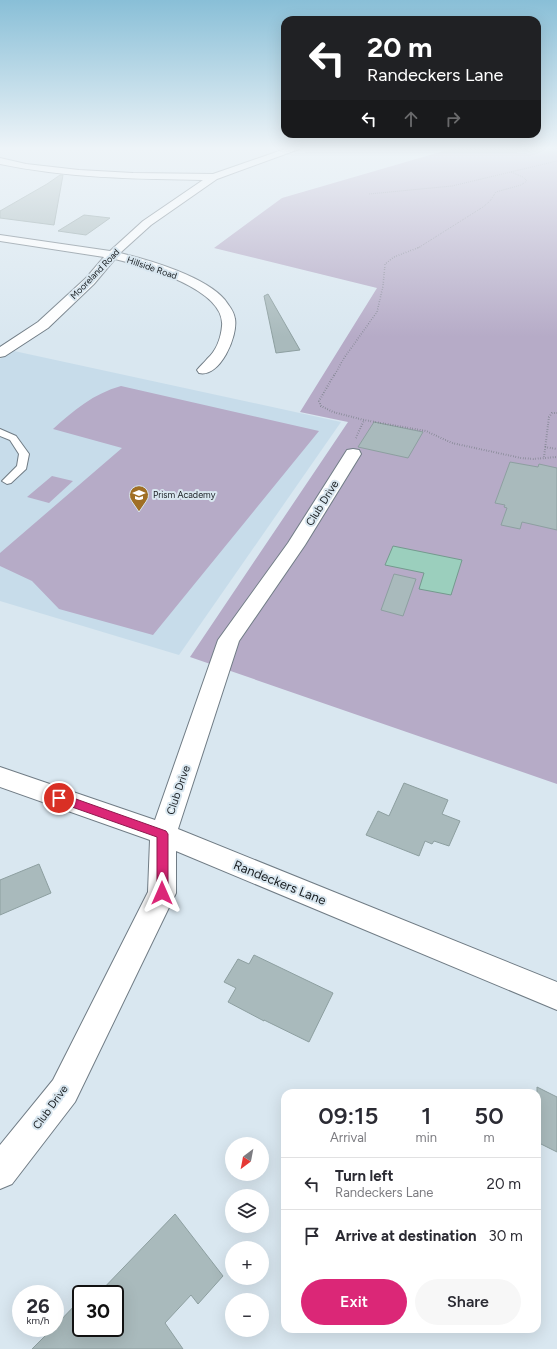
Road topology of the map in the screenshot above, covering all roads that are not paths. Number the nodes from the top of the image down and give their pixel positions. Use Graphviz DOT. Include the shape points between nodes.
graph roads {
  1 [pos="165,211"];
  2 [pos="0,238"];
  3 [pos="112,255"];
  4 [pos="0,353"];
  5 [pos="204,370"];
  6 [pos="0,432"];
  7 [pos="353,454"];
  8 [pos="7,481"];
  9 [pos="0,777"];
  10 [pos="162,834"];
  11 [pos="557,996"];
  12 [pos="0,1172"];
  1 -- 3 [label="street, Mooreland Road" via="147,223"];
  2 -- 3 [label="street, Hillside Road"];
  3 -- 4 [label="street, Mooreland Road" via="90,281 43,325"];
  3 -- 5 [label="street, Hillside Road" via="189,281 216,298 227,312 230,325 218,358"];
  6 -- 8 [label="lane" via="13,438 24,454 22,467"];
  7 -- 10 [label="street, Club Drive" via="296,545 229,640"];
  9 -- 10 [label="street, Randeckers Lane"];
  10 -- 11 [label="street, Randeckers Lane"];
  10 -- 12 [label="street, Club Drive" via="162,893 64,1091"];
}
